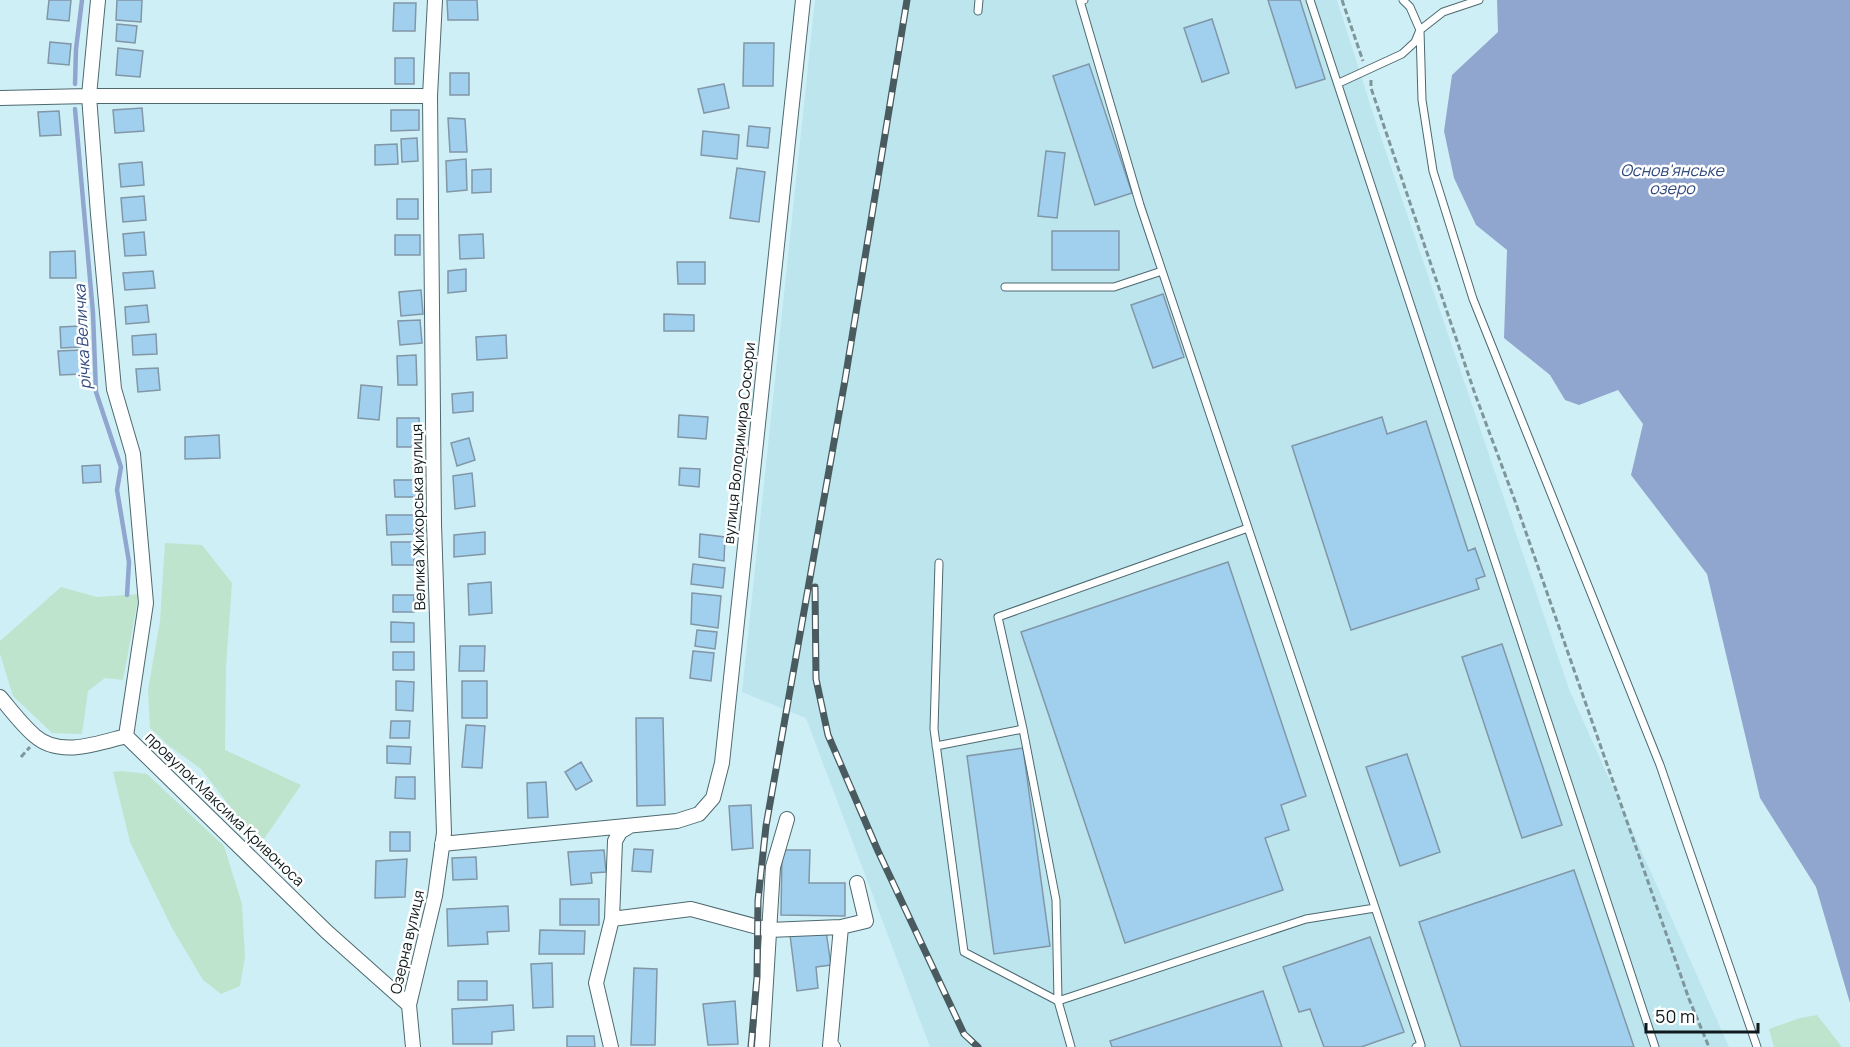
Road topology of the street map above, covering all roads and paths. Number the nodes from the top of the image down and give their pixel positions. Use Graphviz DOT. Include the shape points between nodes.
graph roads {
  1 [pos="98,0"];
  2 [pos="435,0"];
  3 [pos="803,0"];
  4 [pos="979,0"];
  5 [pos="1083,0"];
  6 [pos="1310,0"];
  7 [pos="1342,0"];
  8 [pos="1403,0"];
  9 [pos="1479,0"];
  10 [pos="978,11"];
  11 [pos="1420,30"];
  12 [pos="1369,71"];
  13 [pos="1339,83"];
  14 [pos="89,96"];
  15 [pos="430,96"];
  16 [pos="0,98"];
  17 [pos="1162,271"];
  18 [pos="1005,287"];
  19 [pos="1248,528"];
  20 [pos="939,563"];
  21 [pos="0,698"];
  22 [pos="1023,729"];
  23 [pos="126,736"];
  24 [pos="936,746"];
  25 [pos="787,819"];
  26 [pos="630,826"];
  27 [pos="442,844"];
  28 [pos="857,884"];
  29 [pos="1375,908"];
  30 [pos="612,919"];
  31 [pos="841,927"];
  32 [pos="769,930"];
  33 [pos="1058,1001"];
  34 [pos="409,1005"];
  35 [pos="1420,1046"];
  36 [pos="413,1047"];
  37 [pos="611,1047"];
  38 [pos="762,1047"];
  39 [pos="833,1047"];
  40 [pos="1071,1047"];
  41 [pos="1655,1047"];
  42 [pos="1709,1047"];
  43 [pos="1757,1047"];
  1 -- 14 [label="street"];
  2 -- 15 [label="street, Велика Жихорська вулиця"];
  3 -- 26 [label="street, вулиця Володимира Сосюри" via="722,763 713,798 699,814 677,821"];
  4 -- 10 [label="lane"];
  5 -- 17 [label="lane" via="1080,1"];
  6 -- 13 [label="lane"];
  7 -- 12 [label="path"];
  8 -- 11 [label="lane"];
  9 -- 11 [label="lane" via="1443,12"];
  11 -- 12 [label="lane" via="1415,42 1402,54"];
  11 -- 43 [label="lane" via="1422,100 1433,171 1473,299 1660,765"];
  12 -- 13 [label="lane"];
  12 -- 42 [label="path" via="1371,88 1475,394"];
  13 -- 41 [label="lane"];
  14 -- 15 [label="street"];
  14 -- 16 [label="street"];
  14 -- 23 [label="street" via="114,389 133,454 146,603"];
  15 -- 27 [label="street, Велика Жихорська вулиця"];
  17 -- 18 [label="lane" via="1114,287"];
  17 -- 19 [label="lane"];
  19 -- 22 [label="lane" via="998,617"];
  19 -- 29 [label="lane"];
  20 -- 24 [label="lane"];
  21 -- 23 [label="street, провулок Максима Кривоноса" via="36,738 56,747 83,747"];
  22 -- 24 [label="lane"];
  22 -- 33 [label="lane" via="1056,900"];
  23 -- 34 [label="street, провулок Максима Кривоноса" via="327,932"];
  24 -- 33 [label="lane" via="964,952"];
  25 -- 32 [label="street" via="773,867"];
  26 -- 27 [label="street"];
  26 -- 30 [label="street" via="615,841"];
  27 -- 34 [label="street, Озерна вулиця" via="435,896"];
  28 -- 31 [label="street" via="866,921"];
  29 -- 33 [label="lane" via="1306,919"];
  29 -- 35 [label="lane"];
  30 -- 32 [label="street" via="691,909"];
  30 -- 37 [label="street" via="596,983"];
  31 -- 32 [label="street"];
  31 -- 39 [label="street" via="830,1046"];
  32 -- 38 [label="street"];
  33 -- 40 [label="lane"];
  34 -- 36 [label="street, Озерна вулиця"];
}
